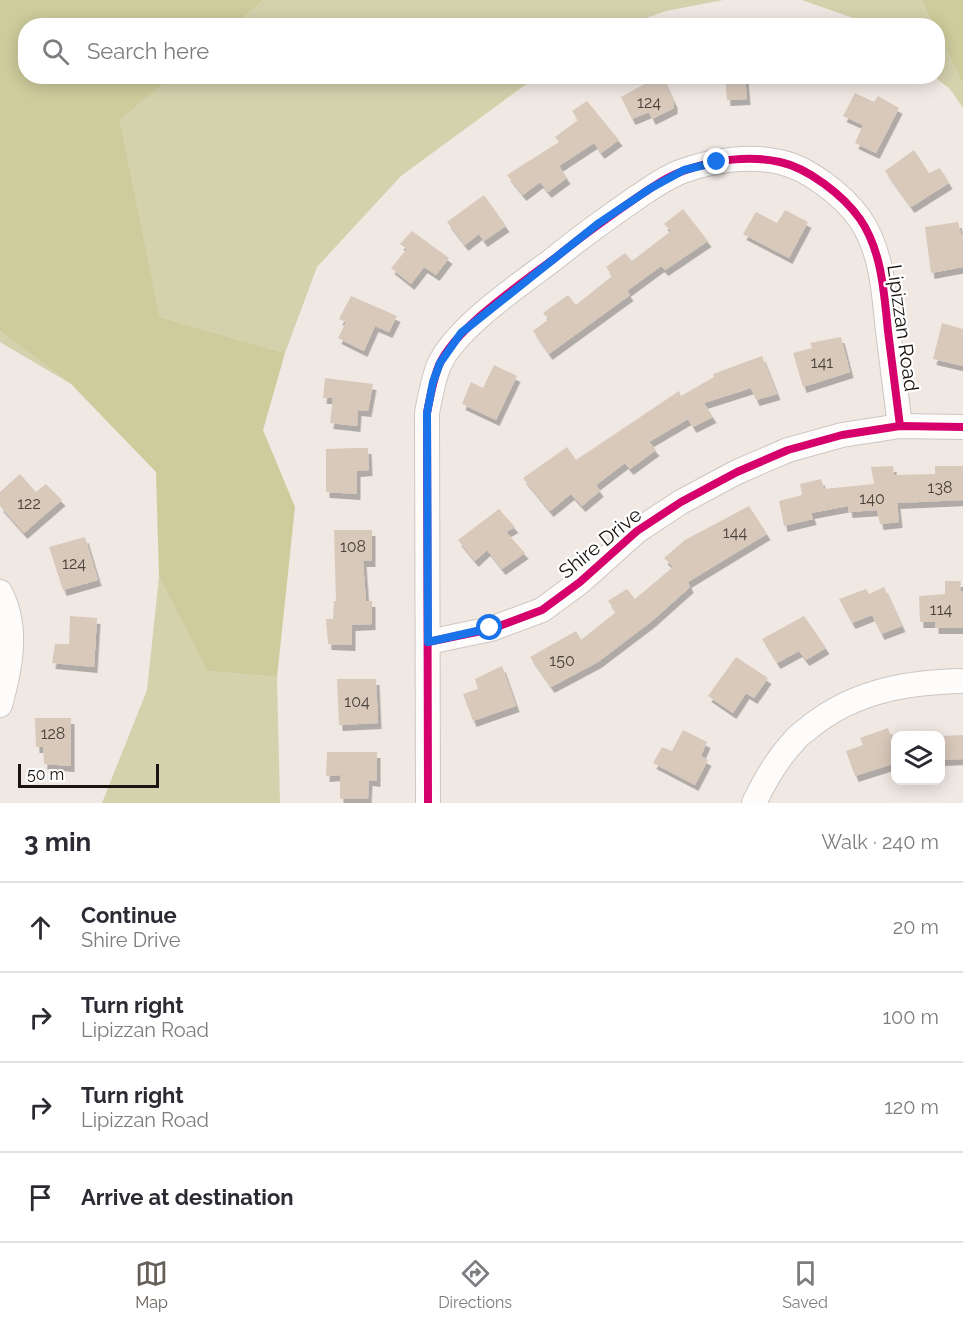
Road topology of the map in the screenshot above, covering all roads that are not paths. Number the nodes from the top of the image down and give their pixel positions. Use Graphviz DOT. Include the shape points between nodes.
graph roads {
  1 [pos="900,426"];
  2 [pos="963,428"];
  3 [pos="0,592"];
  4 [pos="428,642"];
  5 [pos="963,681"];
  6 [pos="0,705"];
  7 [pos="428,803"];
  8 [pos="754,803"];
  1 -- 2 [label="street, Shire Drive"];
  1 -- 4 [label="street, Shire Drive" via="842,435 788,450 737,472 638,531 542,610 490,628"];
  1 -- 4 [label="street, Lipizzan Road" via="882,283 874,245 860,219 836,193 781,162 753,159 684,170 599,223 461,333 440,363 427,413"];
  3 -- 6 [label="street" via="12,633 9,675"];
  4 -- 7 [label="street, Lipizzan Road"];
  5 -- 8 [label="street" via="896,687 854,699 822,717 794,740"];
}
